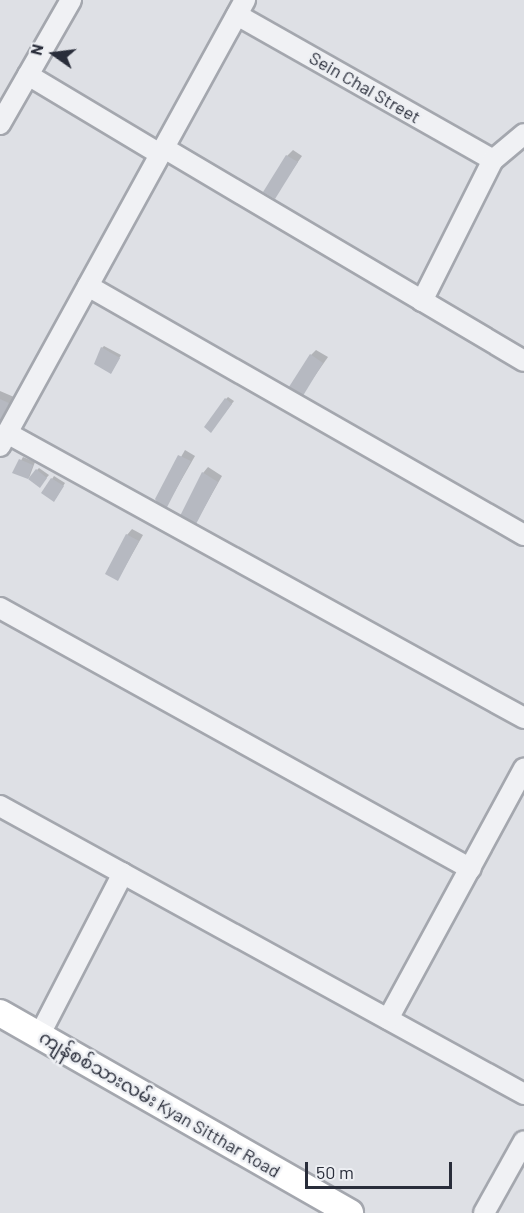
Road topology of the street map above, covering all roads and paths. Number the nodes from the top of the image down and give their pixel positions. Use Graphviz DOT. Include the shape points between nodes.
graph roads {
  1 [pos="71,0"];
  2 [pos="241,7"];
  3 [pos="28,75"];
  4 [pos="0,124"];
  5 [pos="524,134"];
  6 [pos="162,151"];
  7 [pos="493,160"];
  8 [pos="88,286"];
  9 [pos="422,301"];
  10 [pos="524,361"];
  11 [pos="3,440"];
  12 [pos="524,535"];
  13 [pos="0,608"];
  14 [pos="524,718"];
  15 [pos="524,769"];
  16 [pos="0,806"];
  17 [pos="471,869"];
  18 [pos="123,873"];
  19 [pos="0,1013"];
  20 [pos="387,1019"];
  21 [pos="39,1036"];
  22 [pos="524,1094"];
  23 [pos="524,1141"];
  24 [pos="350,1213"];
  25 [pos="484,1213"];
  1 -- 3 [label="street"];
  2 -- 6 [label="street"];
  2 -- 7 [label="street, Sein Chal Street"];
  3 -- 4 [label="street"];
  3 -- 6 [label="street"];
  5 -- 7 [label="street"];
  6 -- 8 [label="street"];
  6 -- 9 [label="street"];
  7 -- 9 [label="street"];
  8 -- 11 [label="street"];
  8 -- 12 [label="street"];
  9 -- 10 [label="street"];
  11 -- 14 [label="street"];
  13 -- 17 [label="street"];
  15 -- 17 [label="street"];
  16 -- 18 [label="street"];
  17 -- 20 [label="street"];
  18 -- 20 [label="street"];
  18 -- 21 [label="street"];
  19 -- 21 [label="main road, ကျန်စစ်သားလမ်း Kyan Sitthar Road"];
  20 -- 22 [label="street"];
  21 -- 24 [label="main road, ကျန်စစ်သားလမ်း Kyan Sitthar Road"];
  23 -- 25 [label="street"];
}
